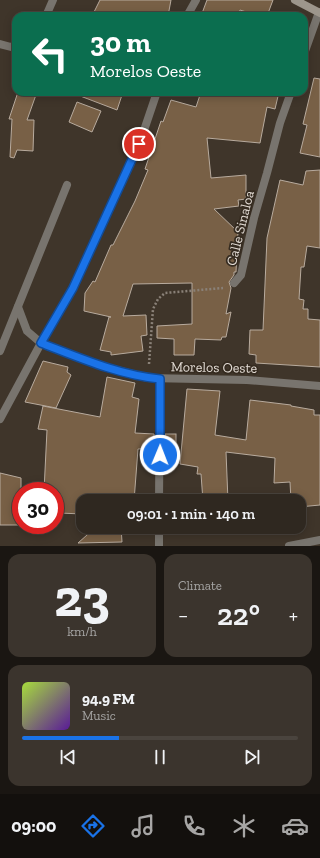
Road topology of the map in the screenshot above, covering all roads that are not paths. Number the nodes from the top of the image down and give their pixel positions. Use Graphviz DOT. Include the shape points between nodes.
graph roads {
  1 [pos="53,0"];
  2 [pos="196,0"];
  3 [pos="295,0"];
  4 [pos="48,12"];
  5 [pos="189,12"];
  6 [pos="319,13"];
  7 [pos="308,43"];
  8 [pos="0,44"];
  9 [pos="12,47"];
  10 [pos="156,96"];
  11 [pos="290,96"];
  12 [pos="66,185"];
  13 [pos="234,283"];
  14 [pos="18,307"];
  15 [pos="41,343"];
  16 [pos="0,350"];
  17 [pos="160,379"];
  18 [pos="320,386"];
  19 [pos="0,419"];
  20 [pos="159,494"];
  21 [pos="159,534"];
  22 [pos="320,540"];
  23 [pos="159,546"];
  24 [pos="289,546"];
  1 -- 4 [label="street"];
  2 -- 5 [label="street"];
  3 -- 6 [label="street"];
  6 -- 7 [label="street"];
  8 -- 9 [label="street"];
  10 -- 15 [label="street" via="139,144 73,288"];
  11 -- 13 [label="street, Calle Sinaloa" via="254,218 241,275"];
  12 -- 14 [label="street"];
  14 -- 15 [label="street" via="27,331"];
  14 -- 16 [label="street"];
  15 -- 17 [label="street, Morelos Oeste" via="101,366"];
  15 -- 19 [label="street"];
  17 -- 18 [label="street, Morelos Oeste" via="248,380"];
  17 -- 20 [label="street"];
  21 -- 23 [label="street"];
  22 -- 24 [label="street"];
}
